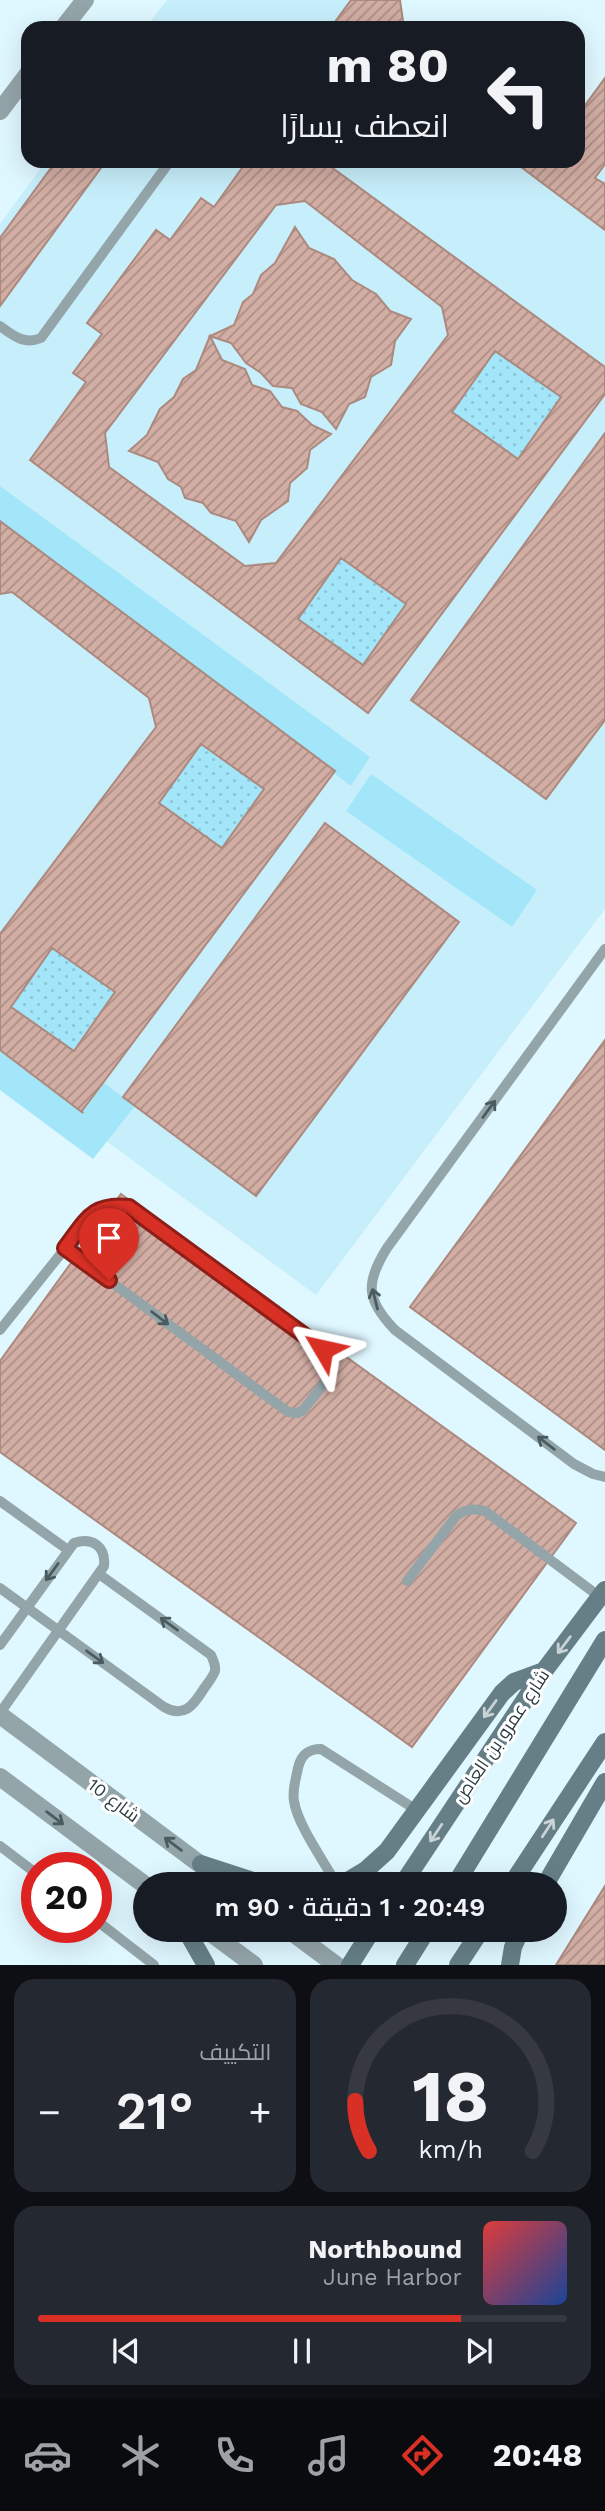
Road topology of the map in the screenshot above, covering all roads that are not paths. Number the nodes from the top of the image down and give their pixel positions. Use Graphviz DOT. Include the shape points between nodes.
graph roads {
  1 [pos="85,0"];
  2 [pos="68,21"];
  3 [pos="21,83"];
  4 [pos="0,111"];
  5 [pos="165,168"];
  6 [pos="0,326"];
  7 [pos="605,949"];
  8 [pos="65,1248"];
  9 [pos="0,1330"];
  10 [pos="605,1477"];
  11 [pos="0,1501"];
  12 [pos="68,1550"];
  13 [pos="99,1574"];
  14 [pos="407,1581"];
  15 [pos="0,1588"];
  16 [pos="602,1594"];
  17 [pos="27,1608"];
  18 [pos="58,1631"];
  19 [pos="605,1640"];
  20 [pos="0,1645"];
  21 [pos="544,1671"];
  22 [pos="0,1714"];
  23 [pos="605,1742"];
  24 [pos="0,1777"];
  25 [pos="605,1782"];
  26 [pos="418,1811"];
  27 [pos="0,1846"];
  28 [pos="21,1862"];
  29 [pos="201,1864"];
  30 [pos="211,1872"];
  31 [pos="225,1872"];
  32 [pos="331,1872"];
  33 [pos="362,1872"];
  34 [pos="411,1872"];
  35 [pos="463,1872"];
  36 [pos="520,1872"];
  37 [pos="553,1872"];
  38 [pos="133,1876"];
  39 [pos="112,1932"];
  40 [pos="193,1942"];
  41 [pos="223,1942"];
  42 [pos="305,1942"];
  43 [pos="364,1942"];
  44 [pos="419,1942"];
  45 [pos="473,1942"];
  46 [pos="515,1942"];
  47 [pos="154,1965"];
  48 [pos="206,1965"];
  49 [pos="254,1965"];
  50 [pos="336,1965"];
  51 [pos="350,1965"];
  52 [pos="405,1965"];
  53 [pos="458,1965"];
  54 [pos="510,1965"];
  1 -- 2 [label="street"];
  3 -- 4 [label="street"];
  5 -- 6 [label="lane" via="41,338 23,341"];
  10 -- 7 [label="lane, one-way" via="575,1464 395,1330 379,1313 372,1291 375,1268 387,1248"];
  8 -- 8 [label="lane, one-way" via="288,1412 303,1410 331,1371 328,1352 129,1207 111,1205 94,1212"];
  8 -- 9 [label="lane"];
  11 -- 12 [label="lane"];
  12 -- 13 [label="lane" via="74,1543 93,1542 105,1556"];
  12 -- 17 [label="lane, one-way"];
  13 -- 18 [label="lane"];
  18 -- 13 [label="lane, one-way" via="173,1712 191,1708 215,1673 211,1655"];
  14 -- 16 [label="lane" via="457,1515 475,1508"];
  15 -- 17 [label="lane"];
  16 -- 21 [label="main road, شارع عمرو بن العاص, one-way"];
  17 -- 18 [label="lane"];
  17 -- 20 [label="lane"];
  18 -- 22 [label="lane"];
  19 -- 35 [label="main road"];
  21 -- 26 [label="main road, one-way" via="514,1682 502,1693"];
  21 -- 34 [label="main road, شارع عمرو بن العاص, one-way"];
  29 -- 22 [label="street, شارع 10, one-way"];
  36 -- 23 [label="main road, one-way"];
  24 -- 38 [label="street, one-way"];
  25 -- 37 [label="main road"];
  26 -- 32 [label="lane" via="321,1749 312,1749 300,1761 293,1799"];
  26 -- 33 [label="main road" via="387,1851"];
  27 -- 28 [label="lane"];
  29 -- 30 [label="street, شارع 10"];
  29 -- 31 [label="main road"];
  39 -- 47 [label="lane"];
  40 -- 48 [label="main road"];
  41 -- 49 [label="street"];
  42 -- 50 [label="street"];
  43 -- 51 [label="main road"];
  44 -- 52 [label="main road"];
  45 -- 53 [label="main road"];
  46 -- 54 [label="main road"];
}
